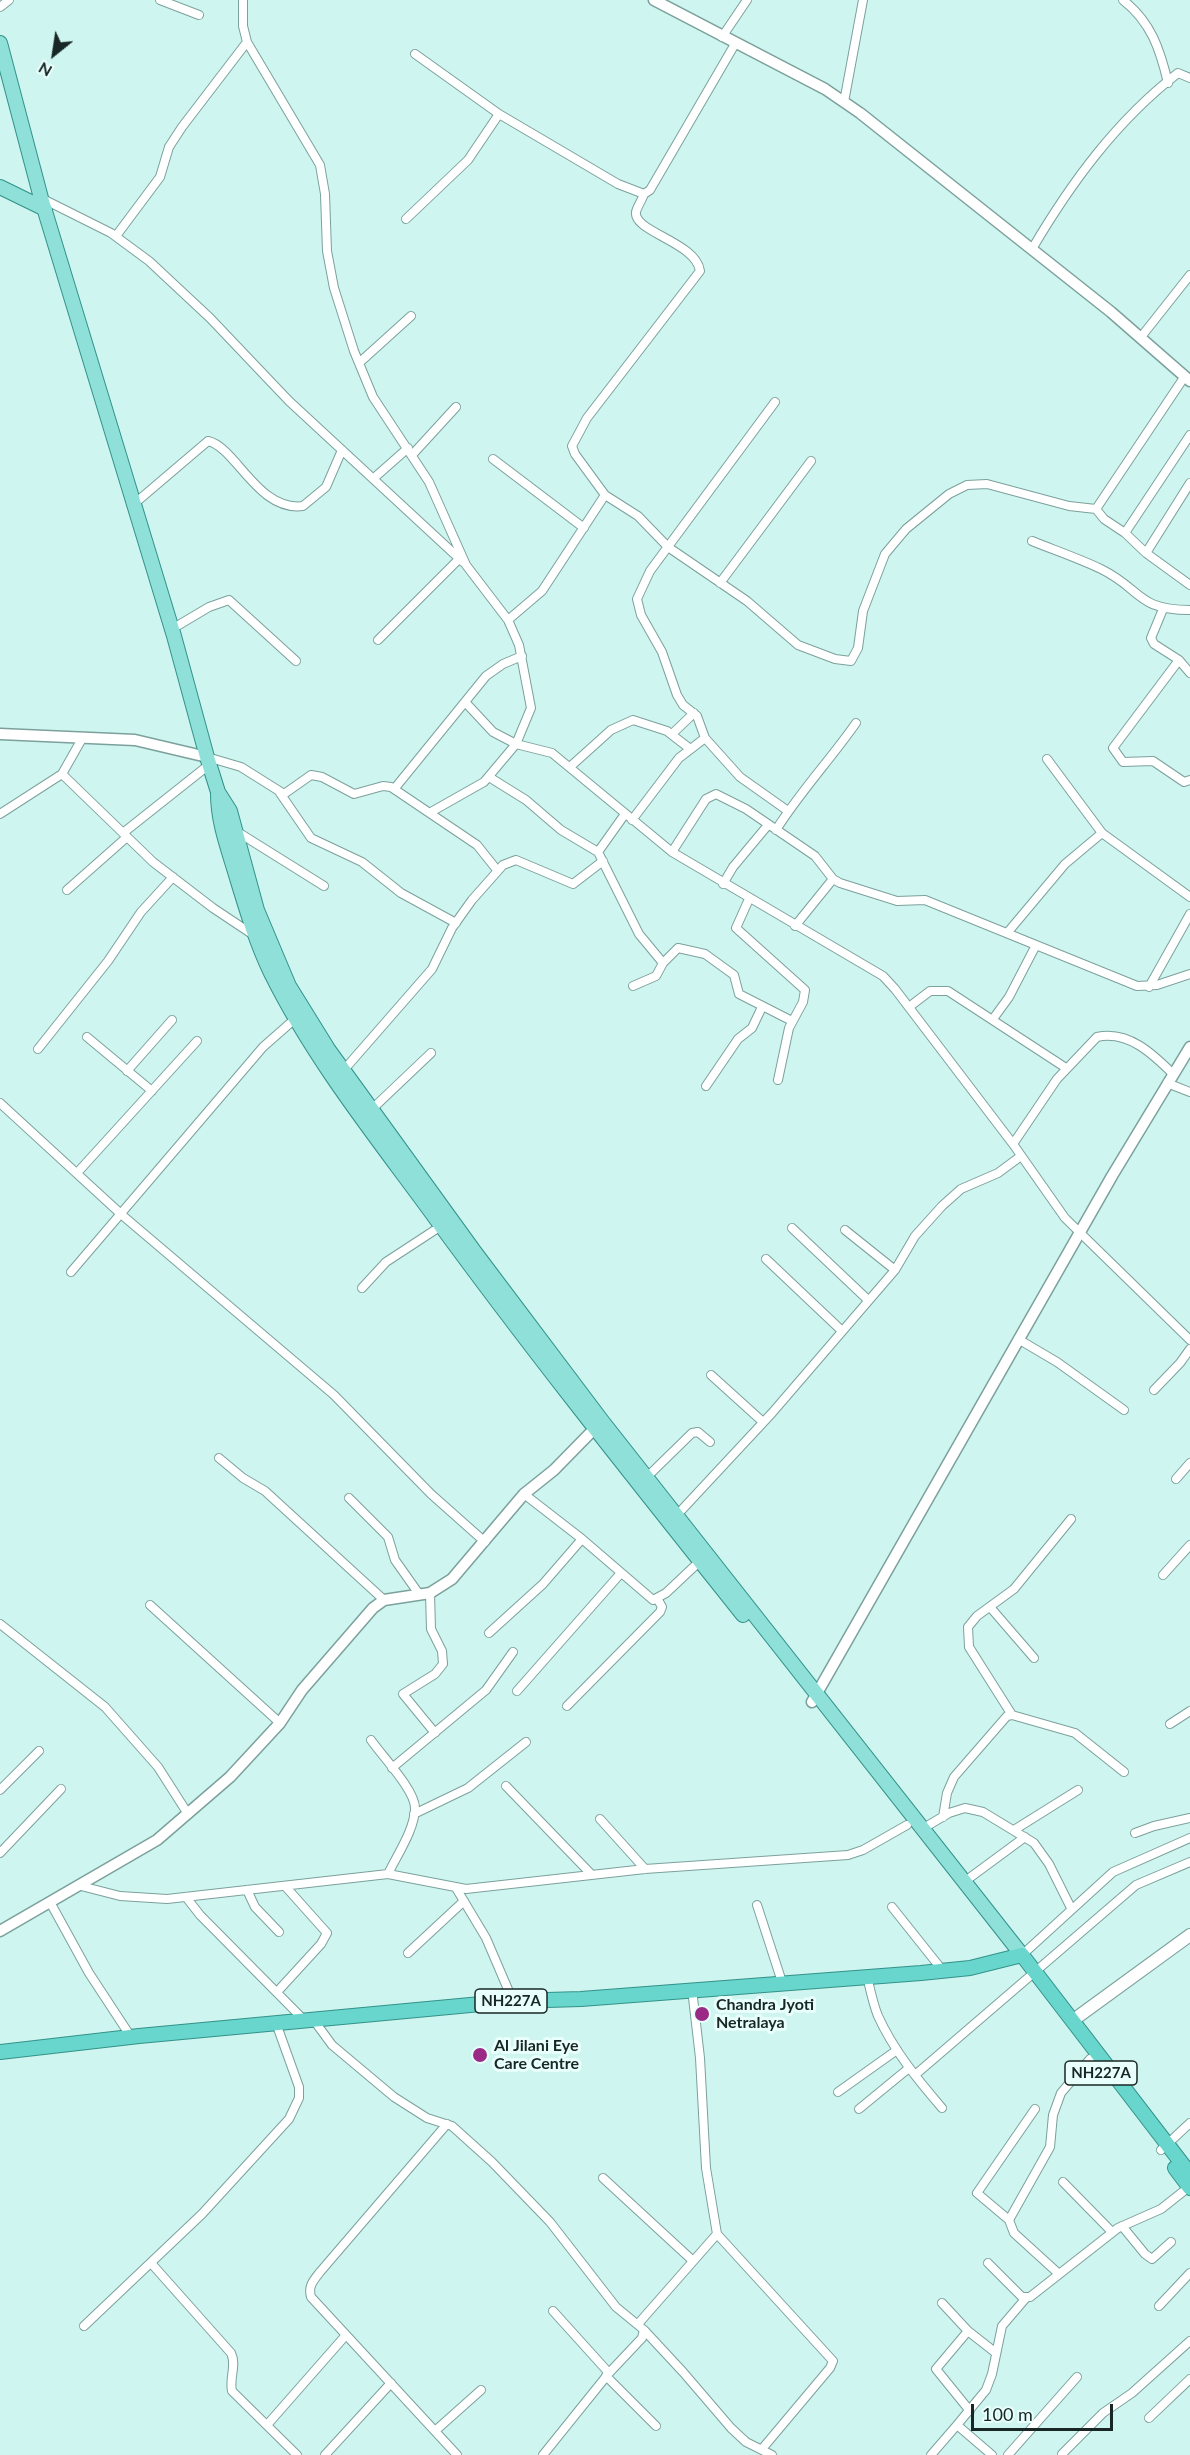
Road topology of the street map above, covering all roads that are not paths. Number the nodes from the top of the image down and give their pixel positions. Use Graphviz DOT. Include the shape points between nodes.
graph roads {
  1 [pos="9,0"];
  2 [pos="160,0"];
  3 [pos="243,0"];
  4 [pos="654,0"];
  5 [pos="747,0"];
  6 [pos="862,0"];
  7 [pos="1125,1"];
  8 [pos="0,7"];
  9 [pos="199,15"];
  10 [pos="722,37"];
  11 [pos="247,42"];
  12 [pos="0,43"];
  13 [pos="735,44"];
  14 [pos="414,54"];
  15 [pos="5,77"];
  16 [pos="1190,78"];
  17 [pos="1168,82"];
  18 [pos="844,102"];
  19 [pos="499,114"];
  20 [pos="0,188"];
  21 [pos="644,194"];
  22 [pos="43,203"];
  23 [pos="406,219"];
  24 [pos="116,236"];
  25 [pos="1032,249"];
  26 [pos="1190,275"];
  27 [pos="411,316"];
  28 [pos="1141,337"];
  29 [pos="359,363"];
  30 [pos="1187,378"];
  31 [pos="775,402"];
  32 [pos="456,407"];
  33 [pos="1190,435"];
  34 [pos="342,450"];
  35 [pos="410,452"];
  36 [pos="493,459"];
  37 [pos="812,461"];
  38 [pos="374,478"];
  39 [pos="1190,483"];
  40 [pos="605,495"];
  41 [pos="134,504"];
  42 [pos="1096,509"];
  43 [pos="584,528"];
  44 [pos="1125,533"];
  45 [pos="1032,541"];
  46 [pos="668,547"];
  47 [pos="1146,553"];
  48 [pos="463,562"];
  49 [pos="720,583"];
  50 [pos="1190,585"];
  51 [pos="1163,609"];
  52 [pos="1190,610"];
  53 [pos="508,620"];
  54 [pos="172,629"];
  55 [pos="378,640"];
  56 [pos="522,656"];
  57 [pos="1179,660"];
  58 [pos="296,661"];
  59 [pos="1190,673"];
  60 [pos="466,703"];
  61 [pos="694,713"];
  62 [pos="856,723"];
  63 [pos="0,734"];
  64 [pos="672,734"];
  65 [pos="83,737"];
  66 [pos="705,738"];
  67 [pos="516,744"];
  68 [pos="689,748"];
  69 [pos="1047,759"];
  70 [pos="209,760"];
  71 [pos="571,766"];
  72 [pos="62,774"];
  73 [pos="489,777"];
  74 [pos="1190,780"];
  75 [pos="395,788"];
  76 [pos="218,792"];
  77 [pos="280,793"];
  78 [pos="788,811"];
  79 [pos="431,812"];
  80 [pos="0,814"];
  81 [pos="624,814"];
  82 [pos="632,820"];
  83 [pos="772,827"];
  84 [pos="235,831"];
  85 [pos="1102,833"];
  86 [pos="125,835"];
  87 [pos="598,852"];
  88 [pos="672,852"];
  89 [pos="603,861"];
  90 [pos="497,870"];
  91 [pos="173,877"];
  92 [pos="833,879"];
  93 [pos="723,884"];
  94 [pos="324,886"];
  95 [pos="67,890"];
  96 [pos="1190,897"];
  97 [pos="749,899"];
  98 [pos="1190,914"];
  99 [pos="456,922"];
  100 [pos="795,926"];
  101 [pos="1008,932"];
  102 [pos="258,938"];
  103 [pos="1035,947"];
  104 [pos="663,963"];
  105 [pos="1190,974"];
  106 [pos="633,986"];
  107 [pos="1149,987"];
  108 [pos="762,1007"];
  109 [pos="909,1007"];
  110 [pos="296,1018"];
  111 [pos="993,1019"];
  112 [pos="172,1020"];
  113 [pos="792,1021"];
  114 [pos="87,1037"];
  115 [pos="197,1041"];
  116 [pos="1190,1047"];
  117 [pos="38,1049"];
  118 [pos="431,1053"];
  119 [pos="1066,1068"];
  120 [pos="127,1071"];
  121 [pos="343,1071"];
  122 [pos="1170,1079"];
  123 [pos="778,1080"];
  124 [pos="706,1086"];
  125 [pos="152,1091"];
  126 [pos="1190,1092"];
  127 [pos="0,1103"];
  128 [pos="371,1110"];
  129 [pos="1013,1144"];
  130 [pos="1021,1156"];
  131 [pos="77,1173"];
  132 [pos="122,1215"];
  133 [pos="441,1226"];
  134 [pos="792,1228"];
  135 [pos="845,1230"];
  136 [pos="1079,1233"];
  137 [pos="766,1259"];
  138 [pos="895,1270"];
  139 [pos="71,1272"];
  140 [pos="362,1288"];
  141 [pos="868,1300"];
  142 [pos="841,1330"];
  143 [pos="1018,1339"];
  144 [pos="1190,1340"];
  145 [pos="1190,1349"];
  146 [pos="711,1375"];
  147 [pos="1154,1390"];
  148 [pos="1124,1410"];
  149 [pos="763,1422"];
  150 [pos="598,1424"];
  151 [pos="710,1442"];
  152 [pos="219,1458"];
  153 [pos="1190,1463"];
  154 [pos="646,1477"];
  155 [pos="1176,1479"];
  156 [pos="524,1494"];
  157 [pos="349,1498"];
  158 [pos="676,1515"];
  159 [pos="1071,1520"];
  160 [pos="582,1539"];
  161 [pos="485,1542"];
  162 [pos="1190,1545"];
  163 [pos="700,1561"];
  164 [pos="621,1573"];
  165 [pos="1162,1575"];
  166 [pos="424,1593"];
  167 [pos="384,1600"];
  168 [pos="658,1600"];
  169 [pos="150,1605"];
  170 [pos="990,1607"];
  171 [pos="0,1624"];
  172 [pos="489,1634"];
  173 [pos="513,1652"];
  174 [pos="1034,1658"];
  175 [pos="517,1691"];
  176 [pos="814,1698"];
  177 [pos="567,1706"];
  178 [pos="1190,1711"];
  179 [pos="1012,1715"];
  180 [pos="279,1723"];
  181 [pos="1170,1724"];
  182 [pos="435,1733"];
  183 [pos="371,1740"];
  184 [pos="526,1742"];
  185 [pos="39,1751"];
  186 [pos="392,1768"];
  187 [pos="1124,1772"];
  188 [pos="506,1786"];
  189 [pos="61,1789"];
  190 [pos="0,1790"];
  191 [pos="1078,1790"];
  192 [pos="188,1814"];
  193 [pos="414,1814"];
  194 [pos="942,1817"];
  195 [pos="1190,1818"];
  196 [pos="600,1819"];
  197 [pos="907,1825"];
  198 [pos="922,1829"];
  199 [pos="1014,1830"];
  200 [pos="1135,1833"];
  201 [pos="1025,1837"];
  202 [pos="1190,1838"];
  203 [pos="0,1853"];
  204 [pos="1190,1862"];
  205 [pos="645,1869"];
  206 [pos="388,1874"];
  207 [pos="591,1874"];
  208 [pos="964,1882"];
  209 [pos="81,1886"];
  210 [pos="285,1886"];
  211 [pos="456,1888"];
  212 [pos="247,1890"];
  213 [pos="186,1897"];
  214 [pos="464,1901"];
  215 [pos="50,1902"];
  216 [pos="757,1905"];
  217 [pos="892,1907"];
  218 [pos="1071,1908"];
  219 [pos="0,1931"];
  220 [pos="279,1932"];
  221 [pos="1190,1935"];
  222 [pos="408,1953"];
  223 [pos="1017,1957"];
  224 [pos="943,1971"];
  225 [pos="867,1976"];
  226 [pos="1033,1977"];
  227 [pos="782,1982"];
  228 [pos="692,1989"];
  229 [pos="277,1992"];
  230 [pos="513,2001"];
  231 [pos="309,2020"];
  232 [pos="1072,2021"];
  233 [pos="276,2023"];
  234 [pos="131,2037"];
  235 [pos="897,2050"];
  236 [pos="0,2052"];
  237 [pos="1090,2059"];
  238 [pos="909,2068"];
  239 [pos="915,2076"];
  240 [pos="838,2092"];
  241 [pos="942,2108"];
  242 [pos="859,2109"];
  243 [pos="1035,2109"];
  244 [pos="1190,2123"];
  245 [pos="447,2124"];
  246 [pos="1164,2148"];
  247 [pos="603,2178"];
  248 [pos="1064,2182"];
  249 [pos="1190,2183"];
  250 [pos="1009,2220"];
  251 [pos="1122,2226"];
  252 [pos="1112,2232"];
  253 [pos="717,2234"];
  254 [pos="1171,2242"];
  255 [pos="692,2260"];
  256 [pos="150,2263"];
  257 [pos="988,2263"];
  258 [pos="1190,2272"];
  259 [pos="1059,2274"];
  260 [pos="1026,2298"];
  261 [pos="942,2303"];
  262 [pos="1159,2306"];
  263 [pos="553,2311"];
  264 [pos="84,2326"];
  265 [pos="641,2327"];
  266 [pos="968,2331"];
  267 [pos="346,2335"];
  268 [pos="1190,2341"];
  269 [pos="996,2353"];
  270 [pos="608,2375"];
  271 [pos="1077,2377"];
  272 [pos="1190,2379"];
  273 [pos="391,2384"];
  274 [pos="481,2390"];
  275 [pos="970,2411"];
  276 [pos="1149,2418"];
  277 [pos="267,2425"];
  278 [pos="957,2425"];
  279 [pos="656,2426"];
  280 [pos="435,2431"];
  281 [pos="762,2449"];
  282 [pos="451,2453"];
  283 [pos="547,2454"];
  284 [pos="1062,2454"];
  285 [pos="297,2455"];
  286 [pos="325,2455"];
  287 [pos="771,2455"];
  288 [pos="931,2455"];
  289 [pos="992,2455"];
  290 [pos="1008,2455"];
  1 -- 8 [label="street"];
  2 -- 9 [label="street"];
  3 -- 11 [label="street"];
  4 -- 10 [label="street"];
  5 -- 10 [label="street"];
  6 -- 18 [label="street"];
  7 -- 17 [label="street" via="1143,19 1157,42"];
  10 -- 13 [label="street"];
  11 -- 24 [label="street" via="182,127 169,147 160,177"];
  11 -- 29 [label="street" via="320,165 330,273"];
  12 -- 15 [label="main road"];
  13 -- 18 [label="street"];
  13 -- 21 [label="street" via="650,190"];
  14 -- 19 [label="street"];
  15 -- 22 [label="main road"];
  16 -- 17 [label="street" via="1178,74"];
  17 -- 25 [label="street" via="1085,165"];
  18 -- 25 [label="street"];
  19 -- 21 [label="street" via="618,184"];
  19 -- 23 [label="street" via="468,160"];
  20 -- 22 [label="main road"];
  21 -- 40 [label="street" via="638,219 664,240 690,252 700,271 574,438 575,454"];
  22 -- 24 [label="street"];
  22 -- 41 [label="main road"];
  24 -- 34 [label="street" via="169,279"];
  25 -- 28 [label="street"];
  26 -- 28 [label="street"];
  27 -- 29 [label="street"];
  28 -- 30 [label="street"];
  29 -- 35 [label="street" via="378,405"];
  30 -- 42 [label="street"];
  31 -- 46 [label="street"];
  32 -- 35 [label="street"];
  33 -- 44 [label="street"];
  34 -- 38 [label="street"];
  34 -- 41 [label="street" via="326,487 303,506 285,504 260,489 219,446 208,441"];
  35 -- 38 [label="street"];
  35 -- 48 [label="street" via="442,506"];
  36 -- 43 [label="street"];
  37 -- 49 [label="street"];
  38 -- 48 [label="street"];
  39 -- 47 [label="street"];
  40 -- 43 [label="street"];
  40 -- 46 [label="street" via="638,516"];
  41 -- 54 [label="main road"];
  42 -- 44 [label="street"];
  42 -- 49 [label="street" via="1069,506 993,485 959,488 906,529 885,554 863,611 858,648 851,661 798,645"];
  43 -- 53 [label="street" via="542,591"];
  44 -- 47 [label="street"];
  45 -- 51 [label="street" via="1100,569 1120,580 1139,598"];
  46 -- 49 [label="street"];
  46 -- 61 [label="street" via="638,591 637,606 662,652 676,695"];
  47 -- 50 [label="street"];
  48 -- 53 [label="street"];
  48 -- 55 [label="street"];
  51 -- 52 [label="street"];
  51 -- 57 [label="street" via="1151,638"];
  53 -- 56 [label="street"];
  54 -- 58 [label="street" via="208,607 229,600"];
  54 -- 70 [label="main road"];
  56 -- 60 [label="street" via="493,669"];
  56 -- 67 [label="street" via="531,708"];
  57 -- 59 [label="street"];
  57 -- 74 [label="street" via="1113,748 1123,762 1153,761 1179,780"];
  60 -- 67 [label="street" via="493,732"];
  60 -- 75 [label="street"];
  61 -- 64 [label="street"];
  61 -- 66 [label="street"];
  62 -- 78 [label="street"];
  63 -- 65 [label="street"];
  64 -- 68 [label="street"];
  64 -- 71 [label="street" via="637,720 628,721 611,730"];
  65 -- 70 [label="street" via="135,740"];
  65 -- 72 [label="street"];
  66 -- 68 [label="street"];
  66 -- 78 [label="street" via="740,777"];
  67 -- 71 [label="street" via="552,753"];
  67 -- 73 [label="street"];
  68 -- 82 [label="street"];
  69 -- 85 [label="street"];
  70 -- 76 [label="main road"];
  70 -- 77 [label="street" via="241,766"];
  70 -- 86 [label="street"];
  71 -- 81 [label="street"];
  72 -- 80 [label="street"];
  72 -- 86 [label="street"];
  73 -- 79 [label="street"];
  73 -- 87 [label="street"];
  75 -- 77 [label="street" via="383,786 350,794 322,777 311,775 287,793"];
  75 -- 79 [label="street"];
  76 -- 84 [label="main road" via="230,811"];
  76 -- 102 [label="main road" via="224,836"];
  77 -- 99 [label="street" via="311,838 362,862 401,892"];
  78 -- 83 [label="street"];
  79 -- 90 [label="street" via="477,845"];
  81 -- 82 [label="street"];
  81 -- 87 [label="street"];
  82 -- 88 [label="street"];
  83 -- 88 [label="street" via="726,797 711,795"];
  83 -- 92 [label="street" via="815,856"];
  83 -- 93 [label="street"];
  84 -- 94 [label="street"];
  84 -- 121 [label="main road" via="274,954 303,1011"];
  85 -- 96 [label="street"];
  85 -- 101 [label="street" via="1065,864"];
  86 -- 91 [label="street"];
  86 -- 95 [label="street"];
  87 -- 89 [label="street"];
  88 -- 93 [label="street"];
  89 -- 90 [label="street" via="573,884 516,860"];
  89 -- 104 [label="street" via="639,933"];
  90 -- 99 [label="street"];
  91 -- 102 [label="street"];
  91 -- 117 [label="street" via="141,912 108,961"];
  92 -- 100 [label="street"];
  92 -- 101 [label="street" via="886,898 925,900"];
  93 -- 97 [label="street"];
  97 -- 100 [label="street"];
  97 -- 113 [label="street" via="736,928 805,990"];
  98 -- 107 [label="street"];
  99 -- 121 [label="street" via="432,969"];
  100 -- 109 [label="street" via="883,976"];
  101 -- 103 [label="street"];
  102 -- 110 [label="main road"];
  103 -- 107 [label="street" via="1126,983"];
  103 -- 111 [label="street"];
  104 -- 106 [label="street" via="656,976"];
  104 -- 108 [label="street" via="678,948 705,954 734,975 739,994"];
  105 -- 107 [label="street"];
  108 -- 113 [label="street"];
  108 -- 124 [label="street" via="752,1028 738,1039"];
  109 -- 111 [label="street" via="926,993 944,989"];
  109 -- 129 [label="street"];
  110 -- 132 [label="street" via="263,1047"];
  110 -- 133 [label="main road"];
  111 -- 119 [label="street"];
  112 -- 120 [label="street"];
  113 -- 123 [label="street"];
  114 -- 120 [label="street"];
  115 -- 125 [label="street"];
  116 -- 122 [label="street"];
  118 -- 128 [label="street"];
  119 -- 122 [label="street" via="1090,1042 1108,1034 1149,1051"];
  119 -- 129 [label="street"];
  120 -- 125 [label="street"];
  121 -- 128 [label="main road"];
  122 -- 126 [label="street"];
  122 -- 136 [label="street"];
  125 -- 131 [label="street"];
  127 -- 131 [label="street"];
  128 -- 150 [label="main road"];
  129 -- 130 [label="street"];
  130 -- 136 [label="street"];
  130 -- 138 [label="street" via="998,1173 951,1197 915,1236"];
  131 -- 132 [label="street"];
  132 -- 139 [label="street"];
  132 -- 161 [label="street" via="319,1380 431,1494"];
  133 -- 140 [label="street" via="386,1262"];
  133 -- 150 [label="main road"];
  134 -- 141 [label="street"];
  135 -- 138 [label="street"];
  136 -- 143 [label="street"];
  136 -- 144 [label="street"];
  137 -- 142 [label="street"];
  138 -- 141 [label="street"];
  141 -- 142 [label="street"];
  142 -- 149 [label="street"];
  143 -- 148 [label="street" via="1064,1366"];
  143 -- 176 [label="street"];
  145 -- 147 [label="street"];
  146 -- 149 [label="street"];
  149 -- 158 [label="street"];
  150 -- 154 [label="main road"];
  150 -- 156 [label="street" via="554,1470"];
  150 -- 163 [label="main road"];
  151 -- 154 [label="street" via="699,1432 692,1433"];
  152 -- 167 [label="street" via="265,1491"];
  153 -- 155 [label="street"];
  154 -- 158 [label="main road"];
  156 -- 160 [label="street"];
  156 -- 161 [label="street"];
  157 -- 166 [label="street" via="388,1537 395,1560"];
  158 -- 176 [label="main road"];
  159 -- 170 [label="street" via="1014,1589"];
  160 -- 164 [label="street"];
  160 -- 172 [label="street" via="543,1584"];
  161 -- 166 [label="street" via="452,1579"];
  162 -- 165 [label="street"];
  163 -- 168 [label="street"];
  163 -- 176 [label="main road"];
  164 -- 168 [label="street" via="650,1598"];
  164 -- 175 [label="street"];
  166 -- 167 [label="street"];
  166 -- 182 [label="street" via="443,1664 435,1674 403,1694"];
  167 -- 180 [label="street" via="358,1624"];
  168 -- 177 [label="street" via="660,1612"];
  169 -- 180 [label="street"];
  170 -- 174 [label="street"];
  170 -- 179 [label="street" via="968,1627 966,1642"];
  171 -- 192 [label="street" via="105,1707 158,1767"];
  173 -- 182 [label="street" via="486,1690"];
  176 -- 197 [label="main road"];
  176 -- 198 [label="main road"];
  178 -- 181 [label="street"];
  179 -- 187 [label="street" via="1075,1733"];
  179 -- 194 [label="street" via="1004,1719 954,1777 946,1793"];
  180 -- 192 [label="street" via="230,1777"];
  182 -- 186 [label="street"];
  183 -- 186 [label="street"];
  184 -- 193 [label="street" via="468,1788"];
  185 -- 190 [label="street"];
  186 -- 193 [label="street" via="412,1795"];
  188 -- 207 [label="street"];
  189 -- 203 [label="street"];
  191 -- 199 [label="street"];
  192 -- 209 [label="street" via="157,1840"];
  193 -- 206 [label="street"];
  194 -- 198 [label="street"];
  194 -- 199 [label="street" via="974,1808"];
  195 -- 200 [label="street"];
  196 -- 205 [label="street"];
  197 -- 205 [label="street" via="848,1855"];
  197 -- 223 [label="main road"];
  198 -- 208 [label="main road"];
  199 -- 201 [label="street"];
  201 -- 208 [label="street"];
  201 -- 218 [label="street" via="1049,1864"];
  202 -- 218 [label="street" via="1113,1872"];
  204 -- 226 [label="street" via="1136,1885"];
  205 -- 207 [label="street"];
  206 -- 210 [label="street"];
  206 -- 211 [label="street"];
  207 -- 211 [label="street"];
  208 -- 223 [label="main road"];
  209 -- 213 [label="street" via="120,1896"];
  209 -- 215 [label="street"];
  210 -- 212 [label="street"];
  210 -- 229 [label="street" via="327,1933"];
  211 -- 214 [label="street"];
  212 -- 213 [label="street"];
  212 -- 220 [label="street" via="255,1906"];
  213 -- 229 [label="street"];
  214 -- 222 [label="street"];
  214 -- 230 [label="street" via="486,1938"];
  215 -- 219 [label="street"];
  215 -- 234 [label="street" via="89,1973"];
  216 -- 227 [label="street"];
  217 -- 224 [label="street"];
  218 -- 223 [label="street"];
  221 -- 232 [label="main road"];
  223 -- 224 [label="highway, NH227A"];
  223 -- 226 [label="highway, NH227A"];
  224 -- 225 [label="highway, NH227A"];
  225 -- 227 [label="highway, NH227A"];
  225 -- 235 [label="street" via="877,2014"];
  226 -- 232 [label="highway, NH227A"];
  226 -- 237 [label="highway, NH227A"];
  226 -- 239 [label="street"];
  227 -- 228 [label="highway, NH227A"];
  228 -- 230 [label="highway, NH227A"];
  228 -- 253 [label="street" via="706,2168"];
  229 -- 231 [label="street"];
  230 -- 231 [label="highway, NH227A"];
  231 -- 233 [label="highway, NH227A"];
  231 -- 245 [label="street" via="394,2097 427,2118"];
  232 -- 246 [label="highway, NH227A"];
  233 -- 234 [label="highway, NH227A"];
  233 -- 256 [label="street" via="299,2087 295,2109 202,2214"];
  234 -- 236 [label="highway, NH227A"];
  235 -- 238 [label="street"];
  235 -- 240 [label="street"];
  237 -- 246 [label="highway, NH227A"];
  237 -- 250 [label="street" via="1061,2093 1053,2115 1050,2147"];
  238 -- 239 [label="street"];
  238 -- 242 [label="street"];
  239 -- 241 [label="street"];
  243 -- 250 [label="street" via="978,2189 979,2197"];
  244 -- 246 [label="street"];
  245 -- 265 [label="street" via="528,2198 616,2307"];
  245 -- 267 [label="street" via="311,2283 311,2297"];
  246 -- 249 [label="highway, NH227A"];
  247 -- 255 [label="street"];
  248 -- 252 [label="street"];
  249 -- 251 [label="street" via="1161,2209"];
  250 -- 259 [label="street" via="1014,2233"];
  251 -- 252 [label="street"];
  251 -- 254 [label="street" via="1152,2259"];
  252 -- 259 [label="street"];
  253 -- 255 [label="street"];
  253 -- 281 [label="street" via="833,2361"];
  255 -- 265 [label="street"];
  256 -- 264 [label="street"];
  256 -- 277 [label="street" via="231,2353 232,2391"];
  257 -- 260 [label="street"];
  258 -- 262 [label="street"];
  259 -- 260 [label="street"];
  260 -- 269 [label="street" via="1002,2326"];
  261 -- 266 [label="street"];
  263 -- 270 [label="street"];
  265 -- 270 [label="street" via="642,2338"];
  265 -- 281 [label="street" via="730,2428"];
  266 -- 269 [label="street"];
  266 -- 275 [label="street" via="936,2369"];
  267 -- 273 [label="street"];
  267 -- 277 [label="street"];
  268 -- 284 [label="street" via="1132,2393 1103,2413"];
  269 -- 275 [label="street" via="990,2382"];
  270 -- 279 [label="street"];
  270 -- 283 [label="street"];
  271 -- 290 [label="street"];
  272 -- 276 [label="street"];
  273 -- 280 [label="street"];
  273 -- 286 [label="street"];
  274 -- 280 [label="street"];
  275 -- 278 [label="street"];
  277 -- 285 [label="street"];
  278 -- 288 [label="street"];
  278 -- 289 [label="street"];
  280 -- 282 [label="street"];
  281 -- 287 [label="street"];
}
